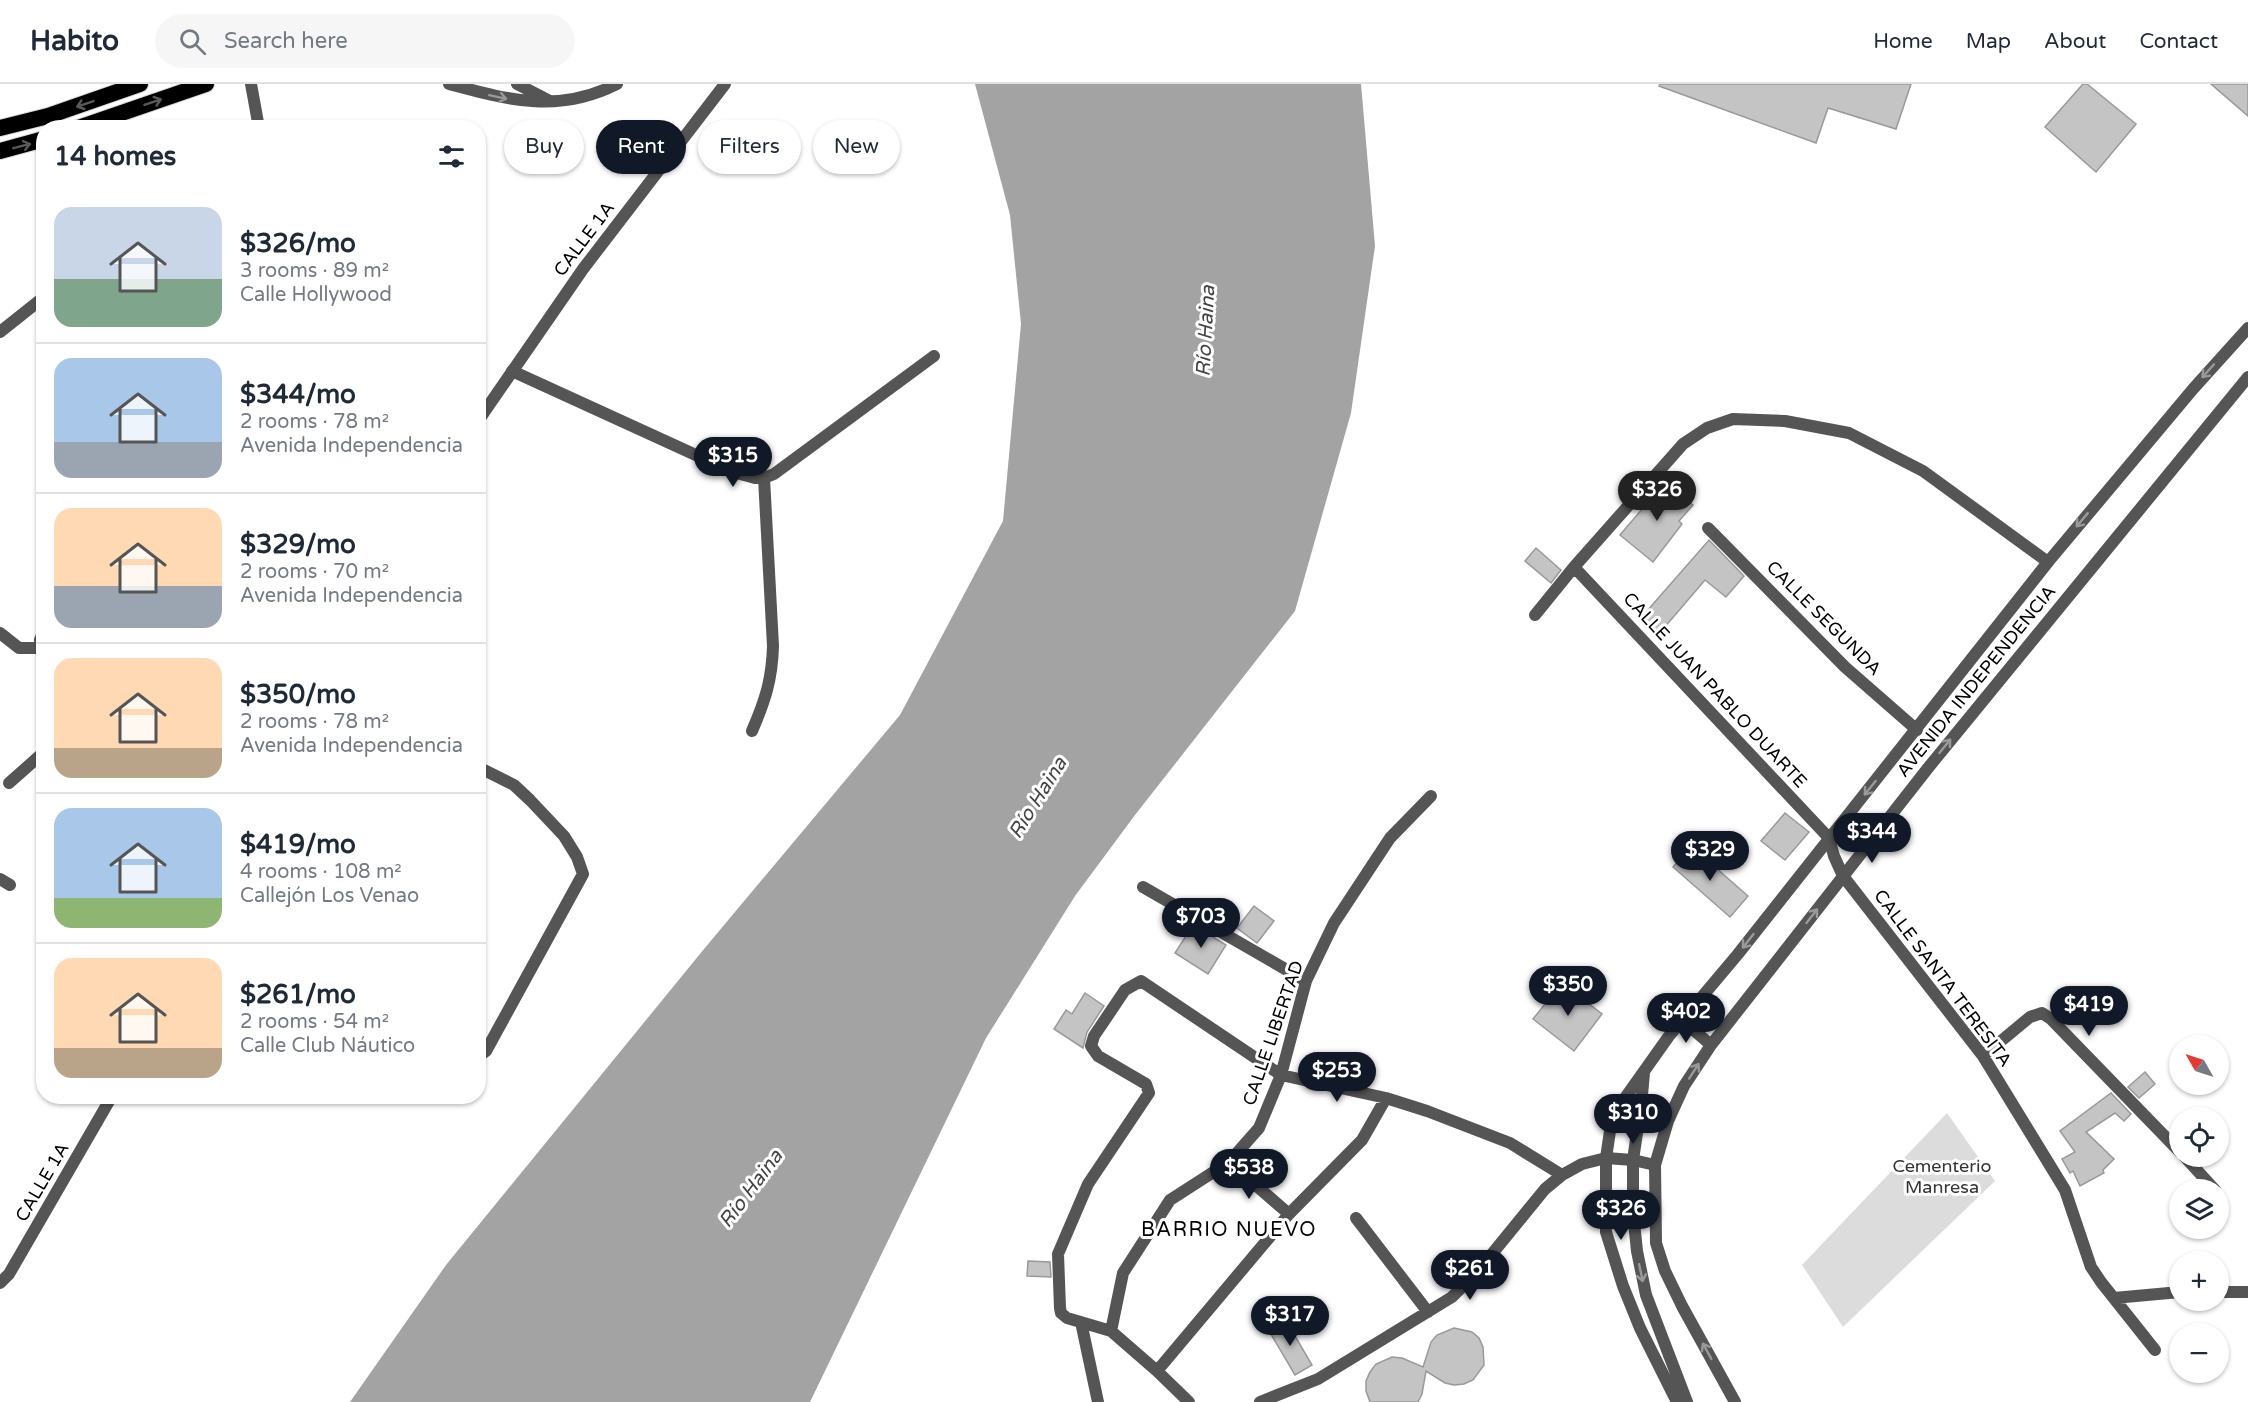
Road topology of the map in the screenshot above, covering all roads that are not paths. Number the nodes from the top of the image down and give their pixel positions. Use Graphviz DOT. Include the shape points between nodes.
graph roads {
  1 [pos="140,84"];
  2 [pos="206,84"];
  3 [pos="251,84"];
  4 [pos="449,84"];
  5 [pos="517,84"];
  6 [pos="617,84"];
  7 [pos="725,84"];
  8 [pos="549,101"];
  9 [pos="101,120"];
  10 [pos="258,120"];
  11 [pos="0,128"];
  12 [pos="36,141"];
  13 [pos="0,151"];
  14 [pos="36,303"];
  15 [pos="2248,328"];
  16 [pos="0,332"];
  17 [pos="933,356"];
  18 [pos="512,371"];
  19 [pos="2248,377"];
  20 [pos="486,409"];
  21 [pos="764,478"];
  22 [pos="1708,528"];
  23 [pos="2048,562"];
  24 [pos="1574,567"];
  25 [pos="1535,615"];
  26 [pos="0,633"];
  27 [pos="36,649"];
  28 [pos="1917,730"];
  29 [pos="752,731"];
  30 [pos="36,759"];
  31 [pos="486,771"];
  32 [pos="9,783"];
  33 [pos="1431,796"];
  34 [pos="1829,838"];
  35 [pos="1843,876"];
  36 [pos="1143,886"];
  37 [pos="1306,981"];
  38 [pos="1682,1020"];
  39 [pos="1711,1046"];
  40 [pos="486,1051"];
  41 [pos="1983,1056"];
  42 [pos="1644,1069"];
  43 [pos="1281,1075"];
  44 [pos="1386,1098"];
  45 [pos="107,1104"];
  46 [pos="2169,1141"];
  47 [pos="1606,1158"];
  48 [pos="1633,1160"];
  49 [pos="1229,1162"];
  50 [pos="1655,1165"];
  51 [pos="2194,1167"];
  52 [pos="1562,1175"];
  53 [pos="2206,1179"];
  54 [pos="1289,1214"];
  55 [pos="1356,1218"];
  56 [pos="0,1283"];
  57 [pos="2229,1292"];
  58 [pos="2248,1292"];
  59 [pos="2169,1293"];
  60 [pos="2114,1298"];
  61 [pos="1428,1312"];
  62 [pos="1081,1322"];
  63 [pos="1111,1331"];
  64 [pos="2155,1350"];
  65 [pos="1157,1371"];
  66 [pos="1098,1402"];
  67 [pos="1190,1402"];
  68 [pos="1260,1402"];
  69 [pos="1677,1402"];
  70 [pos="1687,1402"];
  71 [pos="1735,1402"];
  1 -- 11 [label="highway, one-way"];
  9 -- 2 [label="highway, one-way"];
  3 -- 10 [label="street"];
  4 -- 8 [label="street, one-way" via="523,102"];
  5 -- 8 [label="street"];
  6 -- 8 [label="street" via="576,100"];
  7 -- 18 [label="street, CALLE 1A" via="583,269"];
  13 -- 12 [label="highway, one-way"];
  14 -- 16 [label="street"];
  15 -- 23 [label="street, AVENIDA INDEPENDENCIA, one-way"];
  17 -- 21 [label="street"];
  18 -- 20 [label="street, CALLE 1A"];
  18 -- 21 [label="street" via="733,472"];
  35 -- 19 [label="street, AVENIDA INDEPENDENCIA, one-way"];
  21 -- 29 [label="street" via="773,670 768,694"];
  22 -- 28 [label="street, CALLE SEGUNDA" via="1845,667"];
  23 -- 24 [label="street" via="1923,471 1849,434 1785,421 1733,419 1707,428 1683,444"];
  23 -- 28 [label="street, AVENIDA INDEPENDENCIA"];
  24 -- 25 [label="street"];
  24 -- 34 [label="street, CALLE JUAN PABLO DUARTE"];
  26 -- 27 [label="street" via="19,648"];
  28 -- 34 [label="street, AVENIDA INDEPENDENCIA, one-way"];
  30 -- 32 [label="street"];
  31 -- 40 [label="street" via="514,785 564,836 583,874"];
  33 -- 37 [label="street, CALLE LIBERTAD" via="1390,838 1334,923"];
  34 -- 35 [label="street, CALLE SANTA TERESITA"];
  34 -- 38 [label="street, AVENIDA INDEPENDENCIA, one-way"];
  39 -- 35 [label="street, AVENIDA INDEPENDENCIA, one-way"];
  35 -- 41 [label="street, CALLE SANTA TERESITA"];
  36 -- 37 [label="street"];
  37 -- 43 [label="street, CALLE LIBERTAD"];
  38 -- 39 [label="street"];
  38 -- 42 [label="street, AVENIDA INDEPENDENCIA"];
  50 -- 39 [label="street, AVENIDA INDEPENDENCIA, one-way" via="1684,1086"];
  41 -- 46 [label="street" via="2030,1017 2042,1014"];
  41 -- 60 [label="street, CALLE SANTA TERESITA" via="2065,1190 2091,1267"];
  42 -- 47 [label="street, AVENIDA INDEPENDENCIA" via="1620,1105 1610,1131"];
  42 -- 48 [label="street"];
  43 -- 44 [label="street"];
  43 -- 49 [label="street, CALLE LIBERTAD" via="1259,1128"];
  43 -- 62 [label="street" via="1141,981 1125,990 1091,1046 1098,1056 1146,1084 1149,1094 1088,1184 1058,1254 1061,1313"];
  44 -- 52 [label="street" via="1510,1143"];
  44 -- 54 [label="street" via="1362,1140"];
  45 -- 56 [label="street, CALLE 1A" via="9,1274"];
  47 -- 48 [label="street"];
  47 -- 52 [label="street" via="1582,1164"];
  47 -- 69 [label="street, AVENIDA INDEPENDENCIA" via="1606,1232 1640,1328"];
  48 -- 50 [label="street"];
  48 -- 70 [label="street, one-way" via="1633,1213 1640,1271"];
  49 -- 54 [label="street"];
  49 -- 63 [label="street, CALLE LIBERTAD" via="1170,1200 1123,1272"];
  71 -- 50 [label="street, AVENIDA INDEPENDENCIA, one-way" via="1665,1271 1656,1243"];
  51 -- 53 [label="street"];
  52 -- 61 [label="street" via="1545,1189 1465,1285"];
  54 -- 65 [label="street"];
  55 -- 61 [label="street"];
  57 -- 58 [label="street"];
  59 -- 60 [label="street"];
  60 -- 64 [label="street, CALLE SANTA TERESITA"];
  61 -- 68 [label="street" via="1318,1379"];
  62 -- 63 [label="street"];
  62 -- 66 [label="street"];
  63 -- 65 [label="street"];
  65 -- 67 [label="street"];
}
